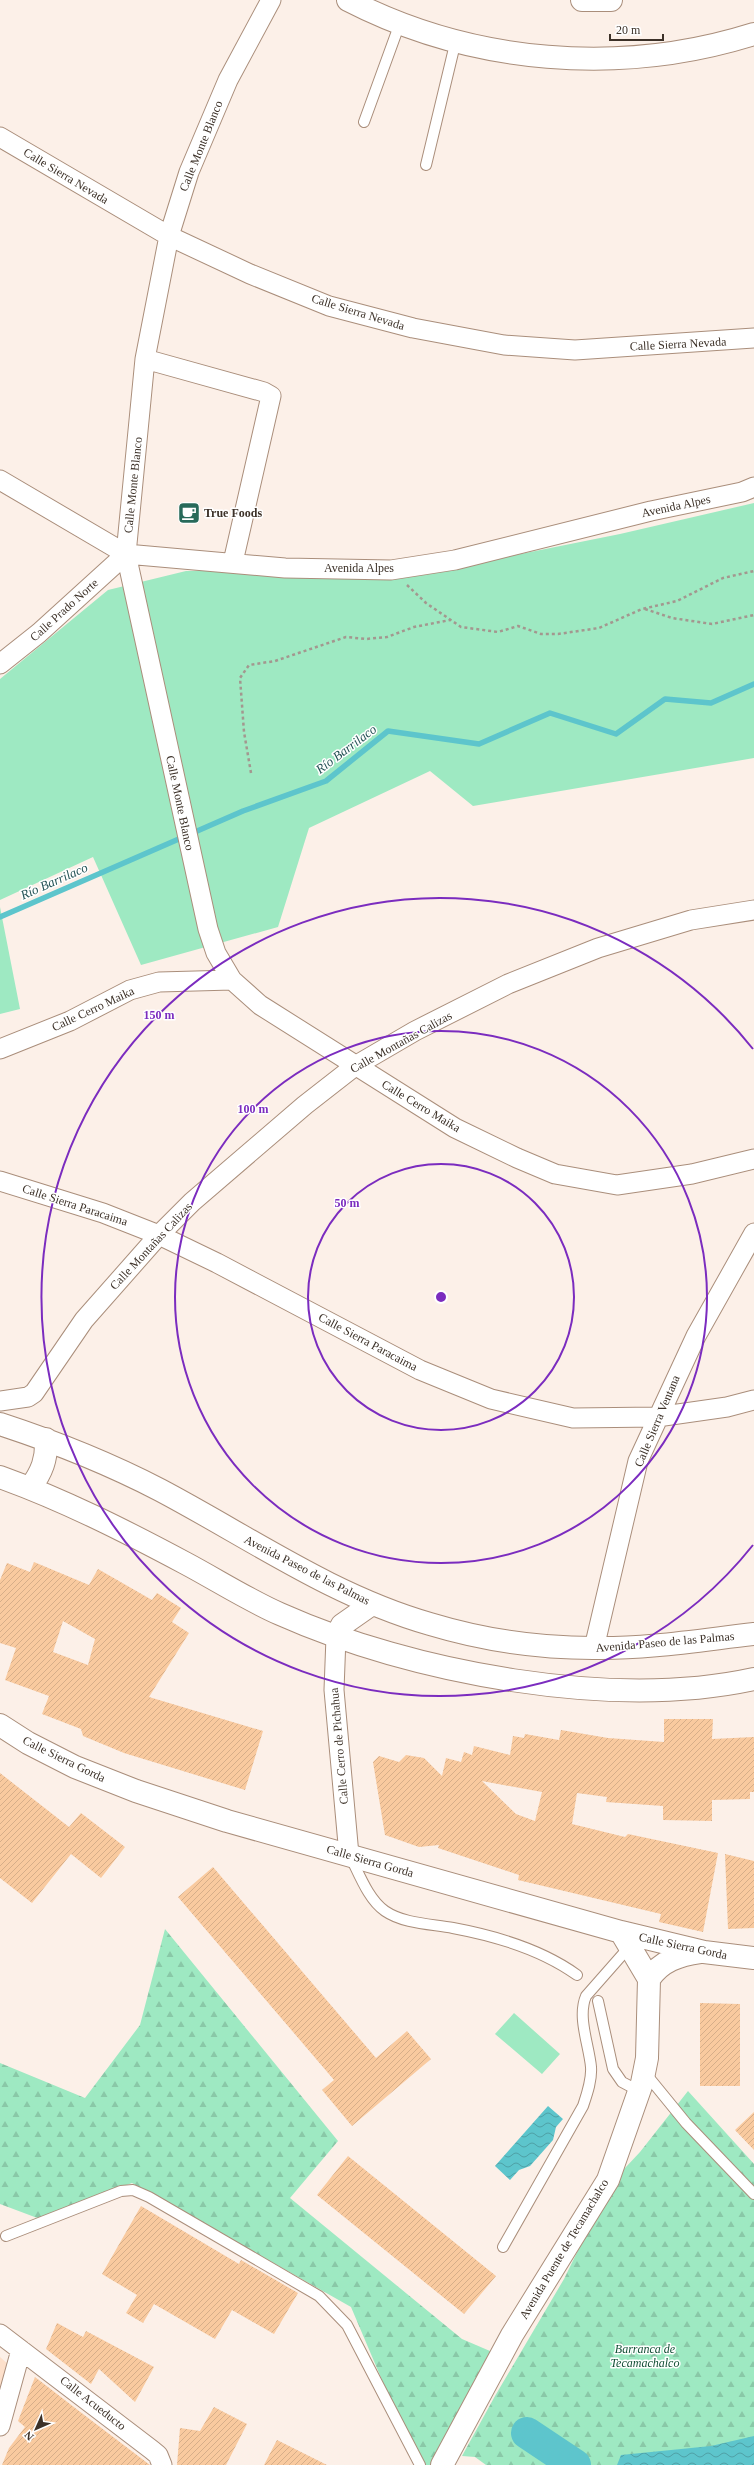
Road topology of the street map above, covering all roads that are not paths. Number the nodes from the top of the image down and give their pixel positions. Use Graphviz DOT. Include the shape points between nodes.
graph roads {
  1 [pos="271,0"];
  2 [pos="348,0"];
  3 [pos="582,0"];
  4 [pos="611,0"];
  5 [pos="400,23"];
  6 [pos="754,34"];
  7 [pos="456,40"];
  8 [pos="364,122"];
  9 [pos="0,137"];
  10 [pos="426,165"];
  11 [pos="169,236"];
  12 [pos="754,338"];
  13 [pos="145,359"];
  14 [pos="0,480"];
  15 [pos="754,487"];
  16 [pos="126,554"];
  17 [pos="233,562"];
  18 [pos="0,664"];
  19 [pos="754,910"];
  20 [pos="232,980"];
  21 [pos="0,1048"];
  22 [pos="355,1066"];
  23 [pos="754,1159"];
  24 [pos="0,1181"];
  25 [pos="754,1233"];
  26 [pos="159,1235"];
  27 [pos="754,1400"];
  28 [pos="0,1401"];
  29 [pos="657,1417"];
  30 [pos="0,1424"];
  31 [pos="46,1439"];
  32 [pos="0,1477"];
  33 [pos="30,1488"];
  34 [pos="372,1604"];
  35 [pos="754,1634"];
  36 [pos="336,1637"];
  37 [pos="594,1648"];
  38 [pos="754,1679"];
  39 [pos="0,1725"];
  40 [pos="349,1855"];
  41 [pos="626,1939"];
  42 [pos="704,1952"];
  43 [pos="754,1958"];
  44 [pos="577,1975"];
  45 [pos="649,1979"];
  46 [pos="598,2001"];
  47 [pos="642,2083"];
  48 [pos="754,2194"];
  49 [pos="6,2236"];
  50 [pos="503,2247"];
  51 [pos="0,2334"];
  52 [pos="21,2350"];
  53 [pos="0,2426"];
  54 [pos="162,2462"];
  55 [pos="420,2465"];
  56 [pos="442,2465"];
  1 -- 11 [label="street, Calle Monte Blanco" via="228,80 188,172"];
  2 -- 5 [label="main road"];
  3 -- 4 [label="main road"];
  5 -- 7 [label="main road"];
  5 -- 8 [label="lane"];
  6 -- 7 [label="main road" via="675,54 604,60 500,52"];
  7 -- 10 [label="lane"];
  9 -- 11 [label="street, Calle Sierra Nevada"];
  11 -- 12 [label="street, Calle Sierra Nevada" via="250,274 329,306 413,328 504,345 575,350"];
  11 -- 13 [label="street, Calle Monte Blanco"];
  13 -- 16 [label="street, Calle Monte Blanco"];
  13 -- 17 [label="street" via="271,396"];
  14 -- 16 [label="street, Avenida Alpes"];
  15 -- 17 [label="street, Avenida Alpes" via="742,492 651,511 455,560 391,570 286,568"];
  16 -- 17 [label="street, Avenida Alpes"];
  16 -- 18 [label="street, Calle Prado Norte" via="40,633"];
  16 -- 20 [label="street, Calle Monte Blanco" via="210,935 216,953"];
  19 -- 22 [label="street, Calle Montañas Calizas" via="691,920 598,948 508,984 415,1031"];
  20 -- 21 [label="street, Calle Cerro Maika" via="159,982 130,990 70,1021"];
  20 -- 22 [label="street, Calle Cerro Maika" via="260,1006"];
  22 -- 23 [label="street, Calle Cerro Maika" via="456,1128 555,1174 617,1185 692,1174"];
  22 -- 26 [label="street, Calle Montañas Calizas" via="243,1158 192,1202"];
  24 -- 26 [label="street, Calle Sierra Paracaima" via="103,1213"];
  25 -- 29 [label="street, Calle Sierra Ventana" via="696,1336"];
  26 -- 28 [label="street, Calle Montañas Calizas" via="84,1320 34,1393 28,1397"];
  26 -- 29 [label="street, Calle Sierra Paracaima" via="420,1370 491,1399 573,1418"];
  27 -- 29 [label="street, Calle Sierra Paracaima" via="727,1407"];
  29 -- 37 [label="street, Calle Sierra Ventana" via="638,1461"];
  30 -- 31 [label="main road, Avenida Paseo de las Palmas"];
  31 -- 33 [label="main road" via="47,1453 44,1466"];
  31 -- 34 [label="main road, Avenida Paseo de las Palmas" via="160,1490 274,1556"];
  32 -- 33 [label="main road"];
  33 -- 36 [label="main road" via="148,1543 279,1614"];
  34 -- 36 [label="main road" via="342,1625"];
  34 -- 37 [label="main road, Avenida Paseo de las Palmas" via="464,1633 524,1644"];
  35 -- 37 [label="main road, Avenida Paseo de las Palmas" via="690,1642"];
  36 -- 38 [label="main road" via="386,1653 441,1666 516,1680 583,1688 653,1692 724,1686"];
  36 -- 40 [label="street, Calle Cerro de Pichahua" via="334,1690"];
  39 -- 40 [label="main road, Calle Sierra Gorda" via="62,1760 136,1792"];
  40 -- 41 [label="main road, Calle Sierra Gorda"];
  40 -- 44 [label="lane" via="378,1905 394,1916 481,1934 522,1946 544,1955"];
  41 -- 42 [label="main road, Calle Sierra Gorda"];
  41 -- 45 [label="main road"];
  41 -- 50 [label="lane" via="586,1996 582,2006 591,2068 583,2106"];
  42 -- 43 [label="main road, Calle Sierra Gorda"];
  42 -- 45 [label="main road" via="671,1960 657,1967"];
  45 -- 47 [label="main road, Avenida Puente de Tecamachalco"];
  46 -- 47 [label="lane" via="613,2069 622,2082"];
  47 -- 48 [label="lane" via="686,2123"];
  47 -- 56 [label="main road, Avenida Puente de Tecamachalco" via="608,2180 512,2335"];
  49 -- 55 [label="lane" via="121,2191 133,2190 149,2197 313,2292 335,2310 347,2325"];
  51 -- 52 [label="street, Calle Acueducto"];
  52 -- 53 [label="street"];
  52 -- 54 [label="street, Calle Acueducto" via="152,2450"];
}
